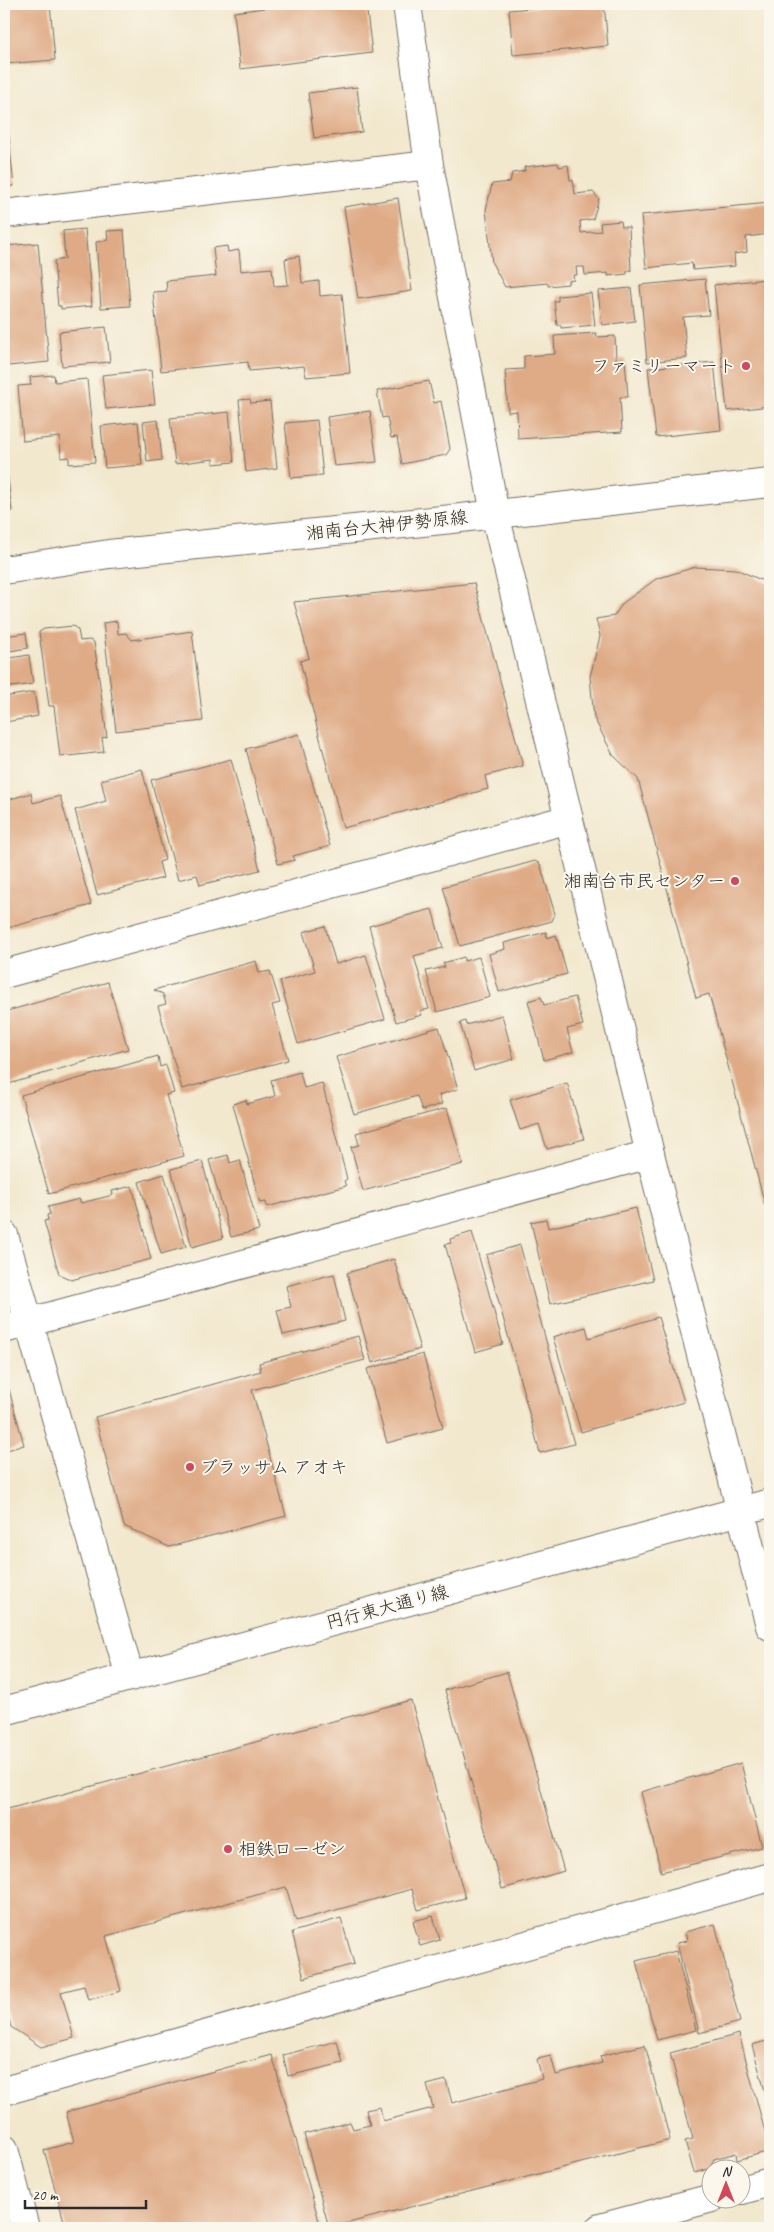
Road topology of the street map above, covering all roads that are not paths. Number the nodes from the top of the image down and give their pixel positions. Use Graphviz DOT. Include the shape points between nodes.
graph roads {
  1 [pos="407,4"];
  2 [pos="429,165"];
  3 [pos="4,214"];
  4 [pos="770,483"];
  5 [pos="495,514"];
  6 [pos="4,570"];
  7 [pos="569,819"];
  8 [pos="4,974"];
  9 [pos="650,1154"];
  10 [pos="4,1235"];
  11 [pos="16,1325"];
  12 [pos="770,1503"];
  13 [pos="740,1511"];
  14 [pos="770,1626"];
  15 [pos="130,1677"];
  16 [pos="4,1711"];
  17 [pos="770,1877"];
  18 [pos="4,2091"];
  19 [pos="4,2149"];
  20 [pos="770,2182"];
  21 [pos="752,2187"];
  22 [pos="702,2201"];
  23 [pos="25,2228"];
  24 [pos="600,2228"];
  1 -- 2 [label="street"];
  2 -- 3 [label="street"];
  2 -- 5 [label="street"];
  4 -- 5 [label="street, 湘南台大神伊勢原線"];
  5 -- 6 [label="street, 湘南台大神伊勢原線" via="109,554"];
  5 -- 7 [label="street"];
  7 -- 8 [label="street"];
  7 -- 9 [label="street"];
  9 -- 11 [label="street"];
  9 -- 13 [label="street"];
  10 -- 11 [label="street"];
  11 -- 15 [label="street"];
  12 -- 13 [label="street, 円行東大通り線"];
  13 -- 14 [label="street"];
  13 -- 15 [label="street, 円行東大通り線"];
  15 -- 16 [label="street, 円行東大通り線"];
  17 -- 18 [label="street"];
  19 -- 23 [label="street"];
  20 -- 21 [label="street"];
  22 -- 24 [label="street"];
}
